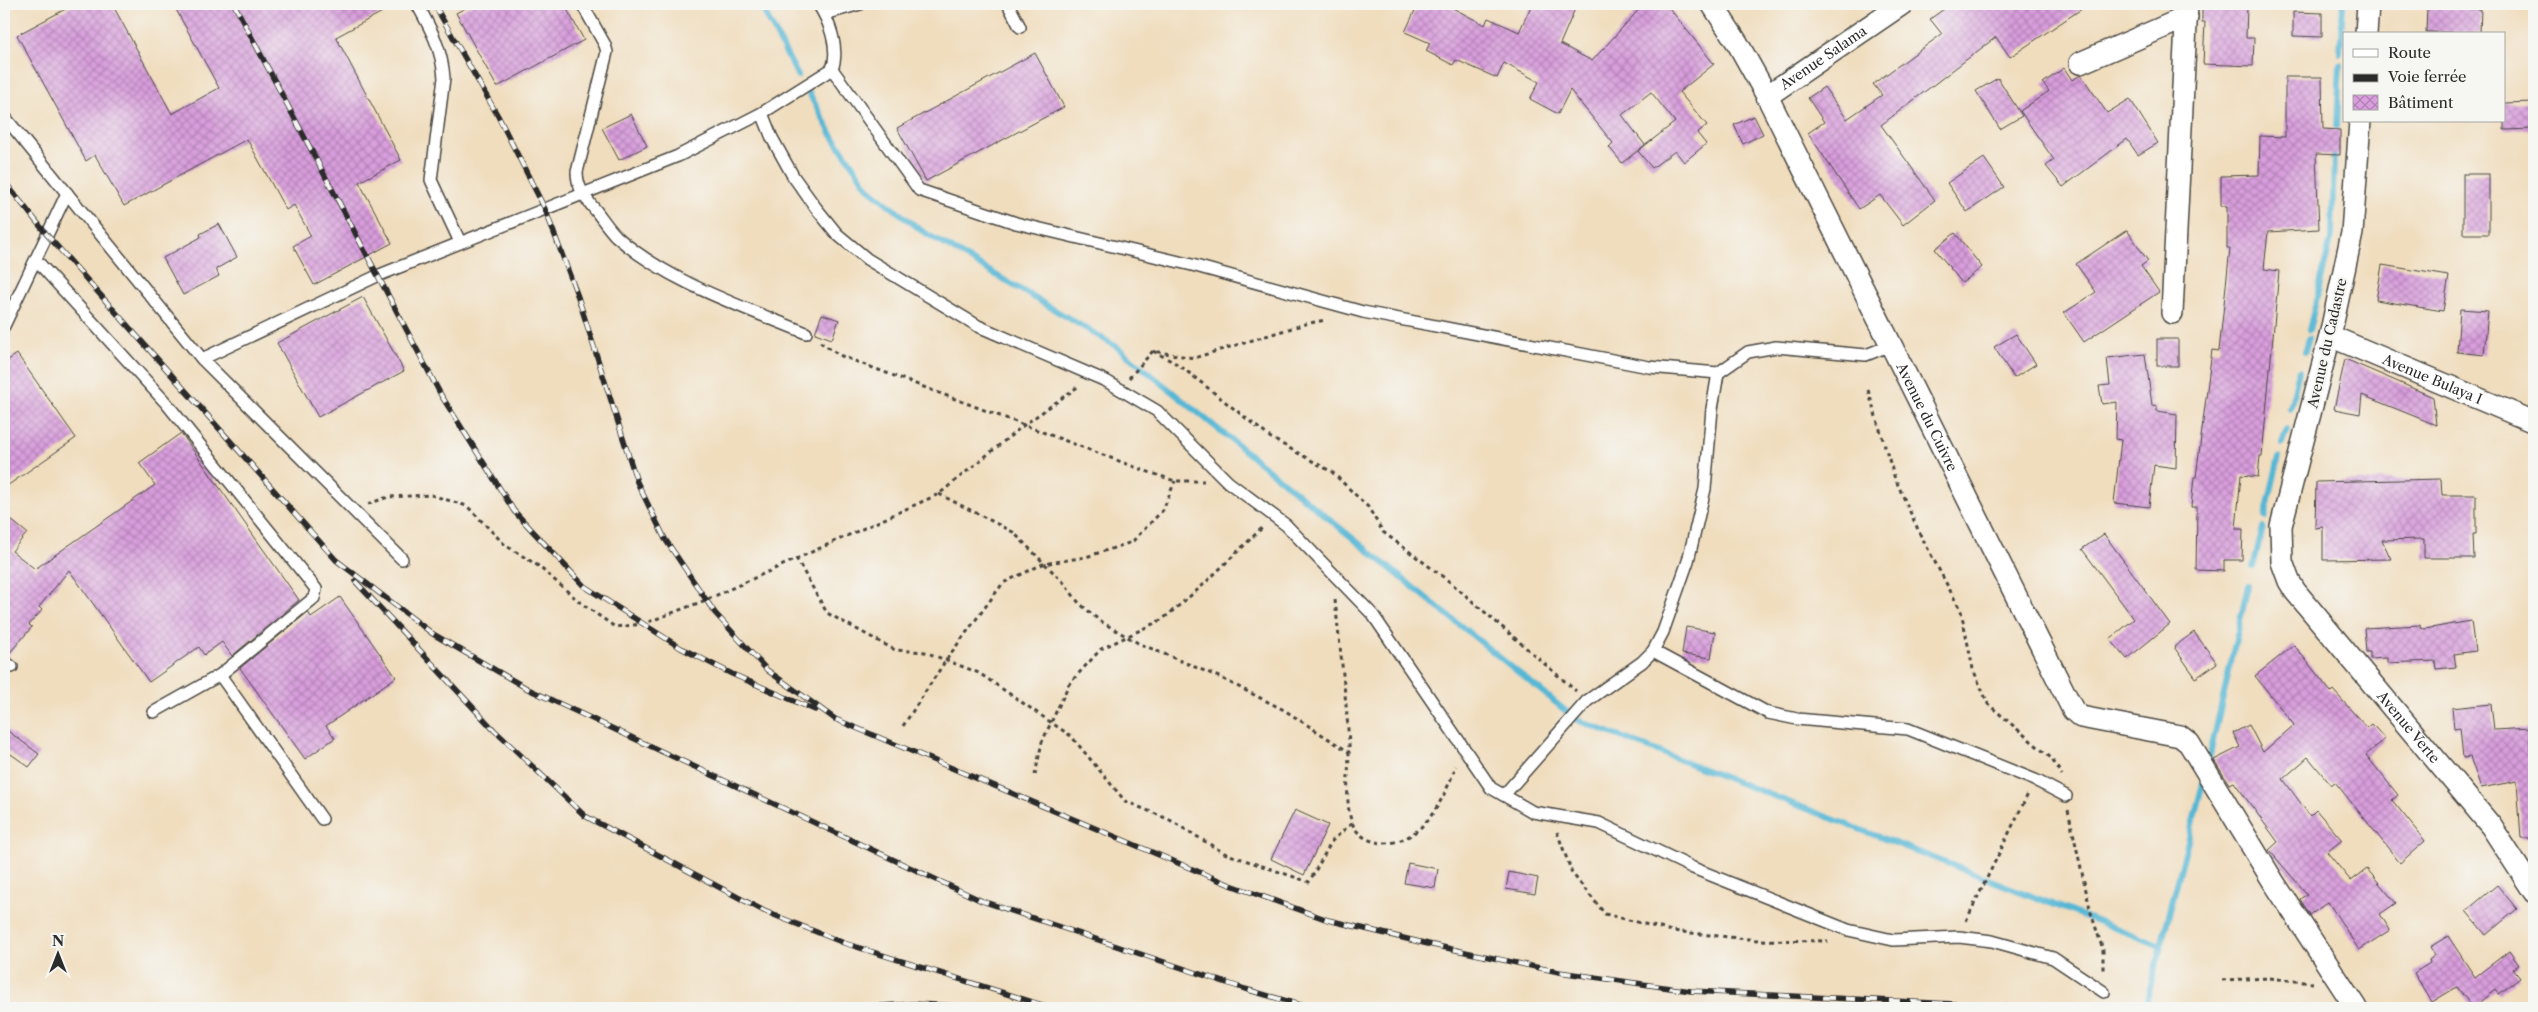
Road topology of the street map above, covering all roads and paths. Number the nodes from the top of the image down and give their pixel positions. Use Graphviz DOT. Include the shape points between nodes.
graph roads {
  1 [pos="417,4"];
  2 [pos="582,4"];
  3 [pos="818,4"];
  4 [pos="860,4"];
  5 [pos="1008,4"];
  6 [pos="1712,4"];
  7 [pos="1902,4"];
  8 [pos="2368,4"];
  9 [pos="2187,10"];
  10 [pos="825,14"];
  11 [pos="1020,27"];
  12 [pos="2366,32"];
  13 [pos="2080,63"];
  14 [pos="832,69"];
  15 [pos="1767,96"];
  16 [pos="762,113"];
  17 [pos="4,116"];
  18 [pos="2360,122"];
  19 [pos="67,193"];
  20 [pos="584,195"];
  21 [pos="460,242"];
  22 [pos="36,260"];
  23 [pos="1363,312"];
  24 [pos="2172,313"];
  25 [pos="4,326"];
  26 [pos="806,333"];
  27 [pos="2330,336"];
  28 [pos="1891,346"];
  29 [pos="1152,351"];
  30 [pos="202,359"];
  31 [pos="1718,373"];
  32 [pos="1094,376"];
  33 [pos="1119,389"];
  34 [pos="1868,390"];
  35 [pos="2534,422"];
  36 [pos="1024,425"];
  37 [pos="1175,481"];
  38 [pos="1228,482"];
  39 [pos="939,494"];
  40 [pos="352,509"];
  41 [pos="1273,515"];
  42 [pos="796,558"];
  43 [pos="402,559"];
  44 [pos="2282,562"];
  45 [pos="1043,564"];
  46 [pos="1327,566"];
  47 [pos="1125,635"];
  48 [pos="1653,651"];
  49 [pos="946,660"];
  50 [pos="220,675"];
  51 [pos="1587,701"];
  52 [pos="154,712"];
  53 [pos="1050,722"];
  54 [pos="903,726"];
  55 [pos="1461,743"];
  56 [pos="1349,752"];
  57 [pos="1035,775"];
  58 [pos="2035,780"];
  59 [pos="1504,795"];
  60 [pos="2066,796"];
  61 [pos="1533,812"];
  62 [pos="322,819"];
  63 [pos="1352,823"];
  64 [pos="2534,892"];
  65 [pos="1958,937"];
  66 [pos="1836,941"];
  67 [pos="2222,980"];
  68 [pos="2341,986"];
  69 [pos="2104,992"];
  70 [pos="2356,1008"];
  1 -- 21 [label="lane" via="437,41 444,78 431,180"];
  2 -- 20 [label="lane" via="606,45 577,172 577,181"];
  3 -- 10 [label="lane"];
  4 -- 10 [label="lane"];
  5 -- 11 [label="lane"];
  6 -- 15 [label="street, Avenue du Cuivre"];
  7 -- 15 [label="street, Avenue Salama"];
  8 -- 12 [label="street"];
  9 -- 13 [label="street"];
  9 -- 24 [label="street"];
  10 -- 14 [label="lane" via="835,48"];
  14 -- 16 [label="lane"];
  14 -- 23 [label="lane" via="920,190 1016,223 1192,265"];
  15 -- 28 [label="street, Avenue du Cuivre"];
  16 -- 20 [label="lane" via="678,156"];
  16 -- 32 [label="lane" via="793,176 837,234 867,260 978,326"];
  17 -- 19 [label="lane"];
  18 -- 27 [label="street, Avenue du Cadastre" via="2352,233"];
  19 -- 22 [label="lane"];
  19 -- 30 [label="lane"];
  20 -- 21 [label="lane"];
  20 -- 26 [label="lane" via="615,235 646,260 679,278"];
  21 -- 30 [label="lane" via="377,276"];
  22 -- 25 [label="lane"];
  22 -- 50 [label="lane" via="167,404 315,587 314,598"];
  23 -- 29 [label="path" via="1305,324 1194,358"];
  23 -- 31 [label="lane" via="1649,367"];
  26 -- 36 [label="path" via="839,355"];
  27 -- 35 [label="street, Avenue Bulaya I"];
  27 -- 44 [label="street, Avenue du Cadastre" via="2281,526"];
  28 -- 31 [label="lane" via="1866,355 1776,347 1748,352"];
  28 -- 68 [label="street, Avenue du Cuivre" via="2073,710 2081,717 2180,736 2189,743"];
  29 -- 33 [label="path"];
  29 -- 51 [label="path" via="1179,365 1270,438 1332,472 1368,507 1383,532 1450,582"];
  30 -- 40 [label="lane"];
  31 -- 48 [label="lane" via="1705,489 1688,561"];
  32 -- 33 [label="lane"];
  32 -- 36 [label="path"];
  33 -- 38 [label="lane" via="1157,411"];
  34 -- 60 [label="path" via="1894,476 1961,611 1973,669 1988,704 2051,758 2067,783"];
  36 -- 37 [label="path"];
  36 -- 39 [label="path"];
  37 -- 38 [label="path"];
  37 -- 45 [label="path" via="1163,510 1132,542 1086,557"];
  38 -- 41 [label="lane"];
  39 -- 42 [label="path"];
  39 -- 45 [label="path" via="1013,532"];
  40 -- 42 [label="path" via="388,497 431,495 467,506 505,545 615,627 643,624 706,600"];
  40 -- 43 [label="lane"];
  41 -- 46 [label="lane"];
  41 -- 47 [label="path" via="1244,547 1163,618"];
  42 -- 49 [label="path" via="827,613 895,650 925,652"];
  44 -- 64 [label="street, Avenue Verte" via="2296,591 2491,826"];
  45 -- 47 [label="path" via="1064,583 1080,604 1100,621"];
  45 -- 49 [label="path" via="1003,583"];
  46 -- 55 [label="lane" via="1373,614"];
  46 -- 56 [label="path" via="1333,583"];
  47 -- 53 [label="path" via="1101,649 1069,684"];
  47 -- 56 [label="path" via="1219,676 1284,710"];
  48 -- 51 [label="lane"];
  48 -- 58 [label="lane" via="1768,713 1797,719 1908,729"];
  49 -- 53 [label="path" via="979,673"];
  49 -- 54 [label="path"];
  50 -- 52 [label="lane"];
  50 -- 62 [label="lane"];
  51 -- 59 [label="lane"];
  53 -- 57 [label="path"];
  53 -- 63 [label="path" via="1071,736 1125,801 1170,820 1224,853 1309,882 1332,841"];
  55 -- 59 [label="lane" via="1490,788"];
  55 -- 63 [label="path" via="1446,792 1416,832 1400,841 1385,844 1361,835"];
  56 -- 63 [label="path"];
  58 -- 60 [label="lane"];
  58 -- 65 [label="path"];
  59 -- 61 [label="lane"];
  60 -- 69 [label="path" via="2080,866 2103,950"];
  61 -- 65 [label="lane" via="1599,824 1693,868 1848,930 1893,940"];
  61 -- 66 [label="path" via="1559,834 1572,873 1605,914 1672,931 1757,940"];
  65 -- 69 [label="lane" via="1992,941 2053,958"];
  67 -- 68 [label="path" via="2270,978"];
  68 -- 70 [label="street, Avenue du Cuivre"];
}
